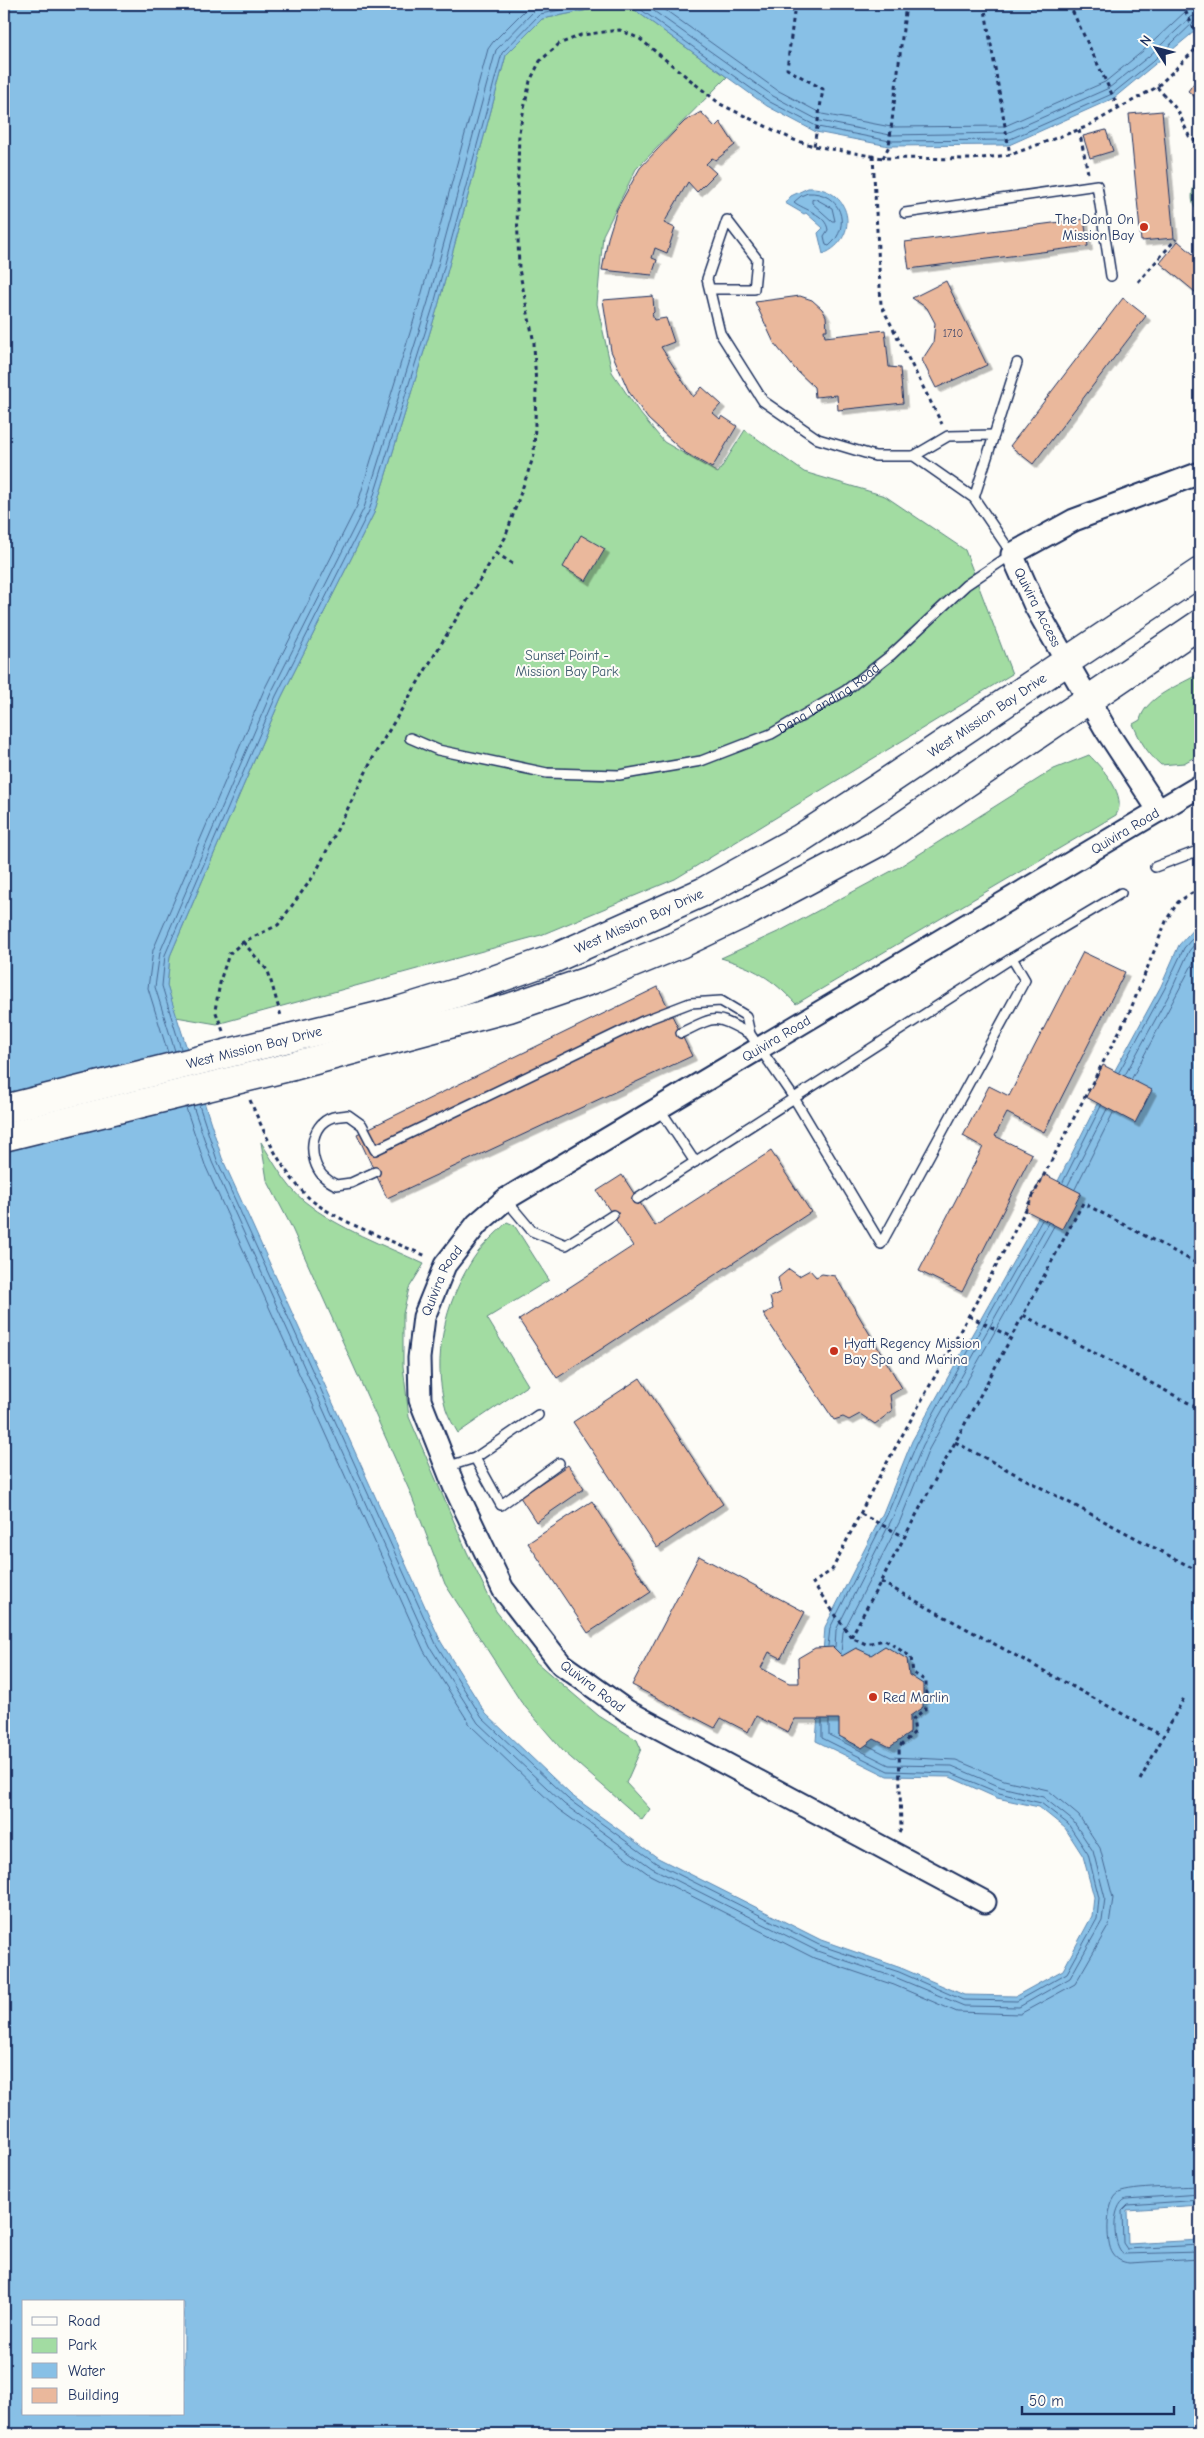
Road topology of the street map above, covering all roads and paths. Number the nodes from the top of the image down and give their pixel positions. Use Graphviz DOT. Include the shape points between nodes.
graph roads {
  1 [pos="795,4"];
  2 [pos="906,4"];
  3 [pos="984,4"];
  4 [pos="1069,4"];
  5 [pos="1182,4"];
  6 [pos="1199,46"];
  7 [pos="1157,87"];
  8 [pos="1119,108"];
  9 [pos="1079,130"];
  10 [pos="814,146"];
  11 [pos="1200,150"];
  12 [pos="1010,155"];
  13 [pos="873,156"];
  14 [pos="883,158"];
  15 [pos="1090,186"];
  16 [pos="905,213"];
  17 [pos="1176,239"];
  18 [pos="1111,276"];
  19 [pos="1138,282"];
  20 [pos="710,290"];
  21 [pos="1017,363"];
  22 [pos="994,435"];
  23 [pos="948,436"];
  24 [pos="914,456"];
  25 [pos="1200,473"];
  26 [pos="974,498"];
  27 [pos="496,553"];
  28 [pos="1012,554"];
  29 [pos="516,566"];
  30 [pos="1200,572"];
  31 [pos="1200,624"];
  32 [pos="1066,660"];
  33 [pos="1089,700"];
  34 [pos="410,738"];
  35 [pos="1200,786"];
  36 [pos="1159,810"];
  37 [pos="1200,850"];
  38 [pos="1155,867"];
  39 [pos="1200,890"];
  40 [pos="1121,893"];
  41 [pos="243,942"];
  42 [pos="1012,958"];
  43 [pos="284,1030"];
  44 [pos="681,1033"];
  45 [pos="226,1038"];
  46 [pos="756,1041"];
  47 [pos="247,1093"];
  48 [pos="794,1098"];
  49 [pos="659,1108"];
  50 [pos="4,1109"];
  51 [pos="4,1137"];
  52 [pos="695,1162"];
  53 [pos="375,1172"];
  54 [pos="637,1198"];
  55 [pos="506,1199"];
  56 [pos="613,1214"];
  57 [pos="445,1265"];
  58 [pos="1200,1265"];
  59 [pos="1023,1315"];
  60 [pos="969,1316"];
  61 [pos="1011,1337"];
  62 [pos="1200,1409"];
  63 [pos="538,1415"];
  64 [pos="955,1442"];
  65 [pos="474,1458"];
  66 [pos="559,1463"];
  67 [pos="446,1467"];
  68 [pos="861,1514"];
  69 [pos="905,1537"];
  70 [pos="1200,1572"];
  71 [pos="880,1582"];
  72 [pos="851,1637"];
  73 [pos="1185,1696"];
  74 [pos="1163,1736"];
  75 [pos="1140,1780"];
  76 [pos="890,1852"];
  77 [pos="984,1902"];
  1 -- 10 [label="path" via="787,69 823,89"];
  2 -- 14 [label="path" via="889,146"];
  3 -- 12 [label="path"];
  4 -- 8 [label="path"];
  5 -- 6 [label="path"];
  6 -- 7 [label="path"];
  7 -- 8 [label="path"];
  7 -- 11 [label="path" via="1178,111 1189,136"];
  8 -- 9 [label="path"];
  9 -- 12 [label="path"];
  9 -- 15 [label="path"];
  10 -- 13 [label="path"];
  10 -- 27 [label="path" via="720,104 640,39 620,30 581,35 559,44 540,61 530,81 519,132 517,210 519,269 534,343 534,455 505,538"];
  12 -- 14 [label="path" via="972,159"];
  13 -- 14 [label="path"];
  13 -- 23 [label="path" via="881,305"];
  15 -- 16 [label="lane"];
  15 -- 18 [label="lane" via="1097,185"];
  17 -- 19 [label="path"];
  20 -- 20 [label="lane" via="707,279 727,220 757,259 754,289"];
  20 -- 24 [label="lane" via="720,333 763,401 818,439 875,456"];
  21 -- 22 [label="lane"];
  22 -- 23 [label="lane"];
  22 -- 26 [label="lane"];
  23 -- 24 [label="lane"];
  24 -- 26 [label="lane"];
  25 -- 28 [label="street, Dana Landing Road" via="1074,520"];
  26 -- 28 [label="lane"];
  27 -- 29 [label="path"];
  27 -- 41 [label="path" via="376,752 315,874 278,925"];
  28 -- 32 [label="street, Quivira Access" via="1034,606"];
  28 -- 34 [label="lane, Dana Landing Road" via="966,585 891,655 845,691 771,734 702,762 620,774 547,773 438,750"];
  30 -- 32 [label="main road, West Mission Bay Drive"];
  31 -- 33 [label="main road, West Mission Bay Drive"];
  32 -- 33 [label="street, Quivira Access"];
  32 -- 43 [label="main road, West Mission Bay Drive" via="824,823 703,892 553,959 472,988 395,1012"];
  33 -- 36 [label="street, Quivira Access"];
  33 -- 51 [label="main road, West Mission Bay Drive, bridge" via="879,842 751,910 680,944 594,979 509,1008 293,1066"];
  35 -- 36 [label="street, Quivira Road"];
  36 -- 46 [label="street, Quivira Road"];
  37 -- 38 [label="lane"];
  39 -- 60 [label="path" via="1178,902 1167,919 1130,1011"];
  40 -- 42 [label="lane"];
  41 -- 43 [label="path" via="268,971"];
  41 -- 45 [label="path" via="229,954 215,1010"];
  42 -- 48 [label="lane"];
  42 -- 48 [label="lane" via="1024,980 881,1244"];
  43 -- 50 [label="main road, West Mission Bay Drive, bridge"];
  44 -- 46 [label="lane" via="718,1018"];
  46 -- 48 [label="lane"];
  46 -- 49 [label="street, Quivira Road"];
  46 -- 53 [label="lane" via="746,1016 721,1002 690,1003 644,1021 375,1150 362,1125 348,1115 331,1117 319,1127 311,1144 323,1176 336,1186"];
  47 -- 57 [label="path" via="281,1163 307,1196 334,1214"];
  48 -- 52 [label="lane"];
  49 -- 52 [label="lane"];
  49 -- 55 [label="street, Quivira Road"];
  52 -- 54 [label="lane"];
  55 -- 56 [label="lane" via="532,1230 566,1245"];
  55 -- 57 [label="street, Quivira Road" via="477,1224"];
  57 -- 67 [label="street, Quivira Road" via="424,1317 419,1358 420,1400"];
  58 -- 59 [label="path" via="1083,1202"];
  59 -- 61 [label="path"];
  59 -- 62 [label="path"];
  60 -- 61 [label="path"];
  60 -- 68 [label="path"];
  61 -- 64 [label="path"];
  63 -- 65 [label="lane"];
  64 -- 69 [label="path"];
  64 -- 70 [label="path"];
  65 -- 66 [label="lane" via="501,1504"];
  65 -- 67 [label="lane"];
  67 -- 76 [label="street, Quivira Road" via="503,1589 561,1664 627,1711"];
  68 -- 69 [label="path"];
  68 -- 72 [label="path" via="832,1570 813,1583"];
  69 -- 71 [label="path"];
  71 -- 72 [label="path"];
  71 -- 74 [label="path"];
  72 -- 76 [label="path" via="866,1644 885,1640 911,1657 913,1673 926,1681 926,1708 913,1719 915,1732 899,1747 901,1829"];
  73 -- 74 [label="path"];
  74 -- 75 [label="path"];
  76 -- 77 [label="street, Quivira Road"];
}
